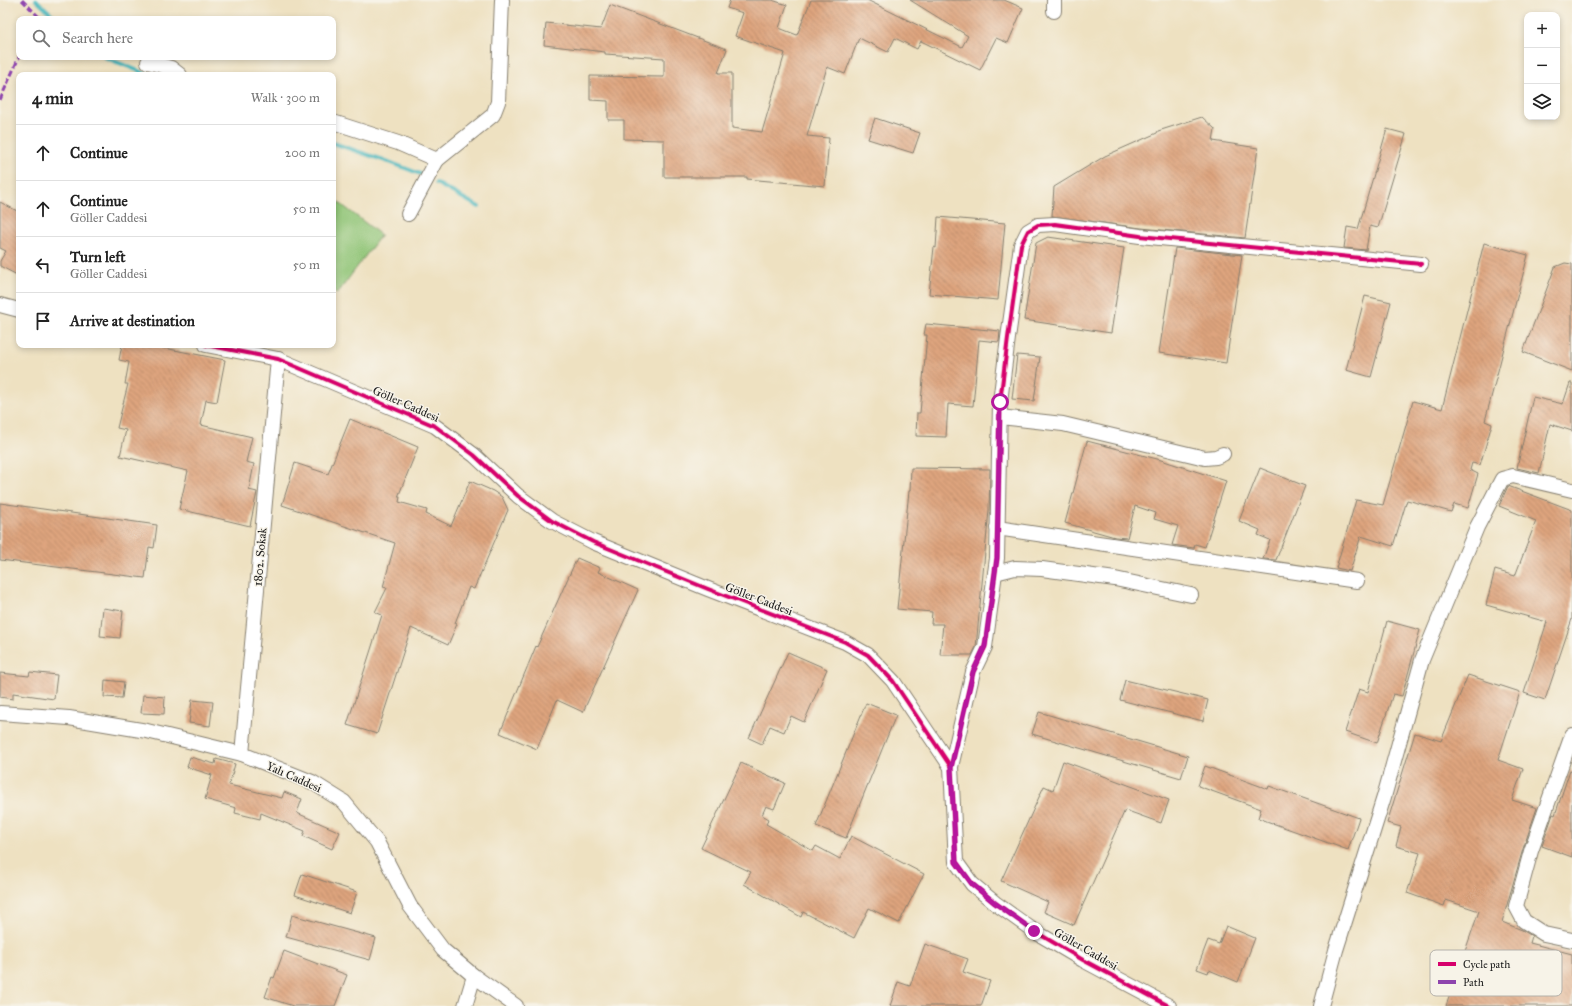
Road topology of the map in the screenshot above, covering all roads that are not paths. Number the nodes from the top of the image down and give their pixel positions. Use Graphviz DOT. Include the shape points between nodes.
graph roads {
  1 [pos="502,0"];
  2 [pos="148,62"];
  3 [pos="176,72"];
  4 [pos="336,123"];
  5 [pos="437,160"];
  6 [pos="408,214"];
  7 [pos="1421,264"];
  8 [pos="0,305"];
  9 [pos="16,309"];
  10 [pos="221,348"];
  11 [pos="278,359"];
  12 [pos="1000,417"];
  13 [pos="1223,454"];
  14 [pos="1572,490"];
  15 [pos="997,528"];
  16 [pos="995,573"];
  17 [pos="1357,581"];
  18 [pos="1190,595"];
  19 [pos="0,712"];
  20 [pos="1572,735"];
  21 [pos="242,754"];
  22 [pos="951,768"];
  23 [pos="1572,940"];
  24 [pos="474,976"];
  25 [pos="464,1006"];
  26 [pos="516,1006"];
  27 [pos="1169,1006"];
  28 [pos="1321,1006"];
  1 -- 5 [label="street" via="498,102 493,115"];
  2 -- 3 [label="street" via="171,68"];
  4 -- 5 [label="street" via="398,143"];
  5 -- 6 [label="street"];
  7 -- 12 [label="street" via="1140,236 1055,224 1038,225 1028,231 1021,245"];
  8 -- 9 [label="street"];
  10 -- 11 [label="street, Göller Caddesi"];
  11 -- 21 [label="street, 1802. Sokak"];
  11 -- 22 [label="street, Göller Caddesi" via="435,426 474,455 518,496 552,521 593,542 845,642 868,655 893,681"];
  12 -- 13 [label="street" via="1063,424 1205,458"];
  12 -- 15 [label="street"];
  14 -- 28 [label="street" via="1513,476 1502,479 1477,527 1422,660"];
  15 -- 16 [label="street"];
  15 -- 17 [label="street"];
  16 -- 18 [label="street" via="1015,568 1042,569 1115,579"];
  16 -- 22 [label="street" via="985,646 973,672"];
  19 -- 21 [label="street, Yalı Caddesi" via="69,718 147,731"];
  20 -- 23 [label="street" via="1531,851 1516,906 1524,921 1544,934"];
  21 -- 24 [label="street, Yalı Caddesi" via="312,782 344,802 377,842 410,906 443,950"];
  22 -- 27 [label="street, Göller Caddesi" via="956,862 972,884 1034,931"];
  24 -- 25 [label="street"];
  24 -- 26 [label="street, Yalı Caddesi"];
}
